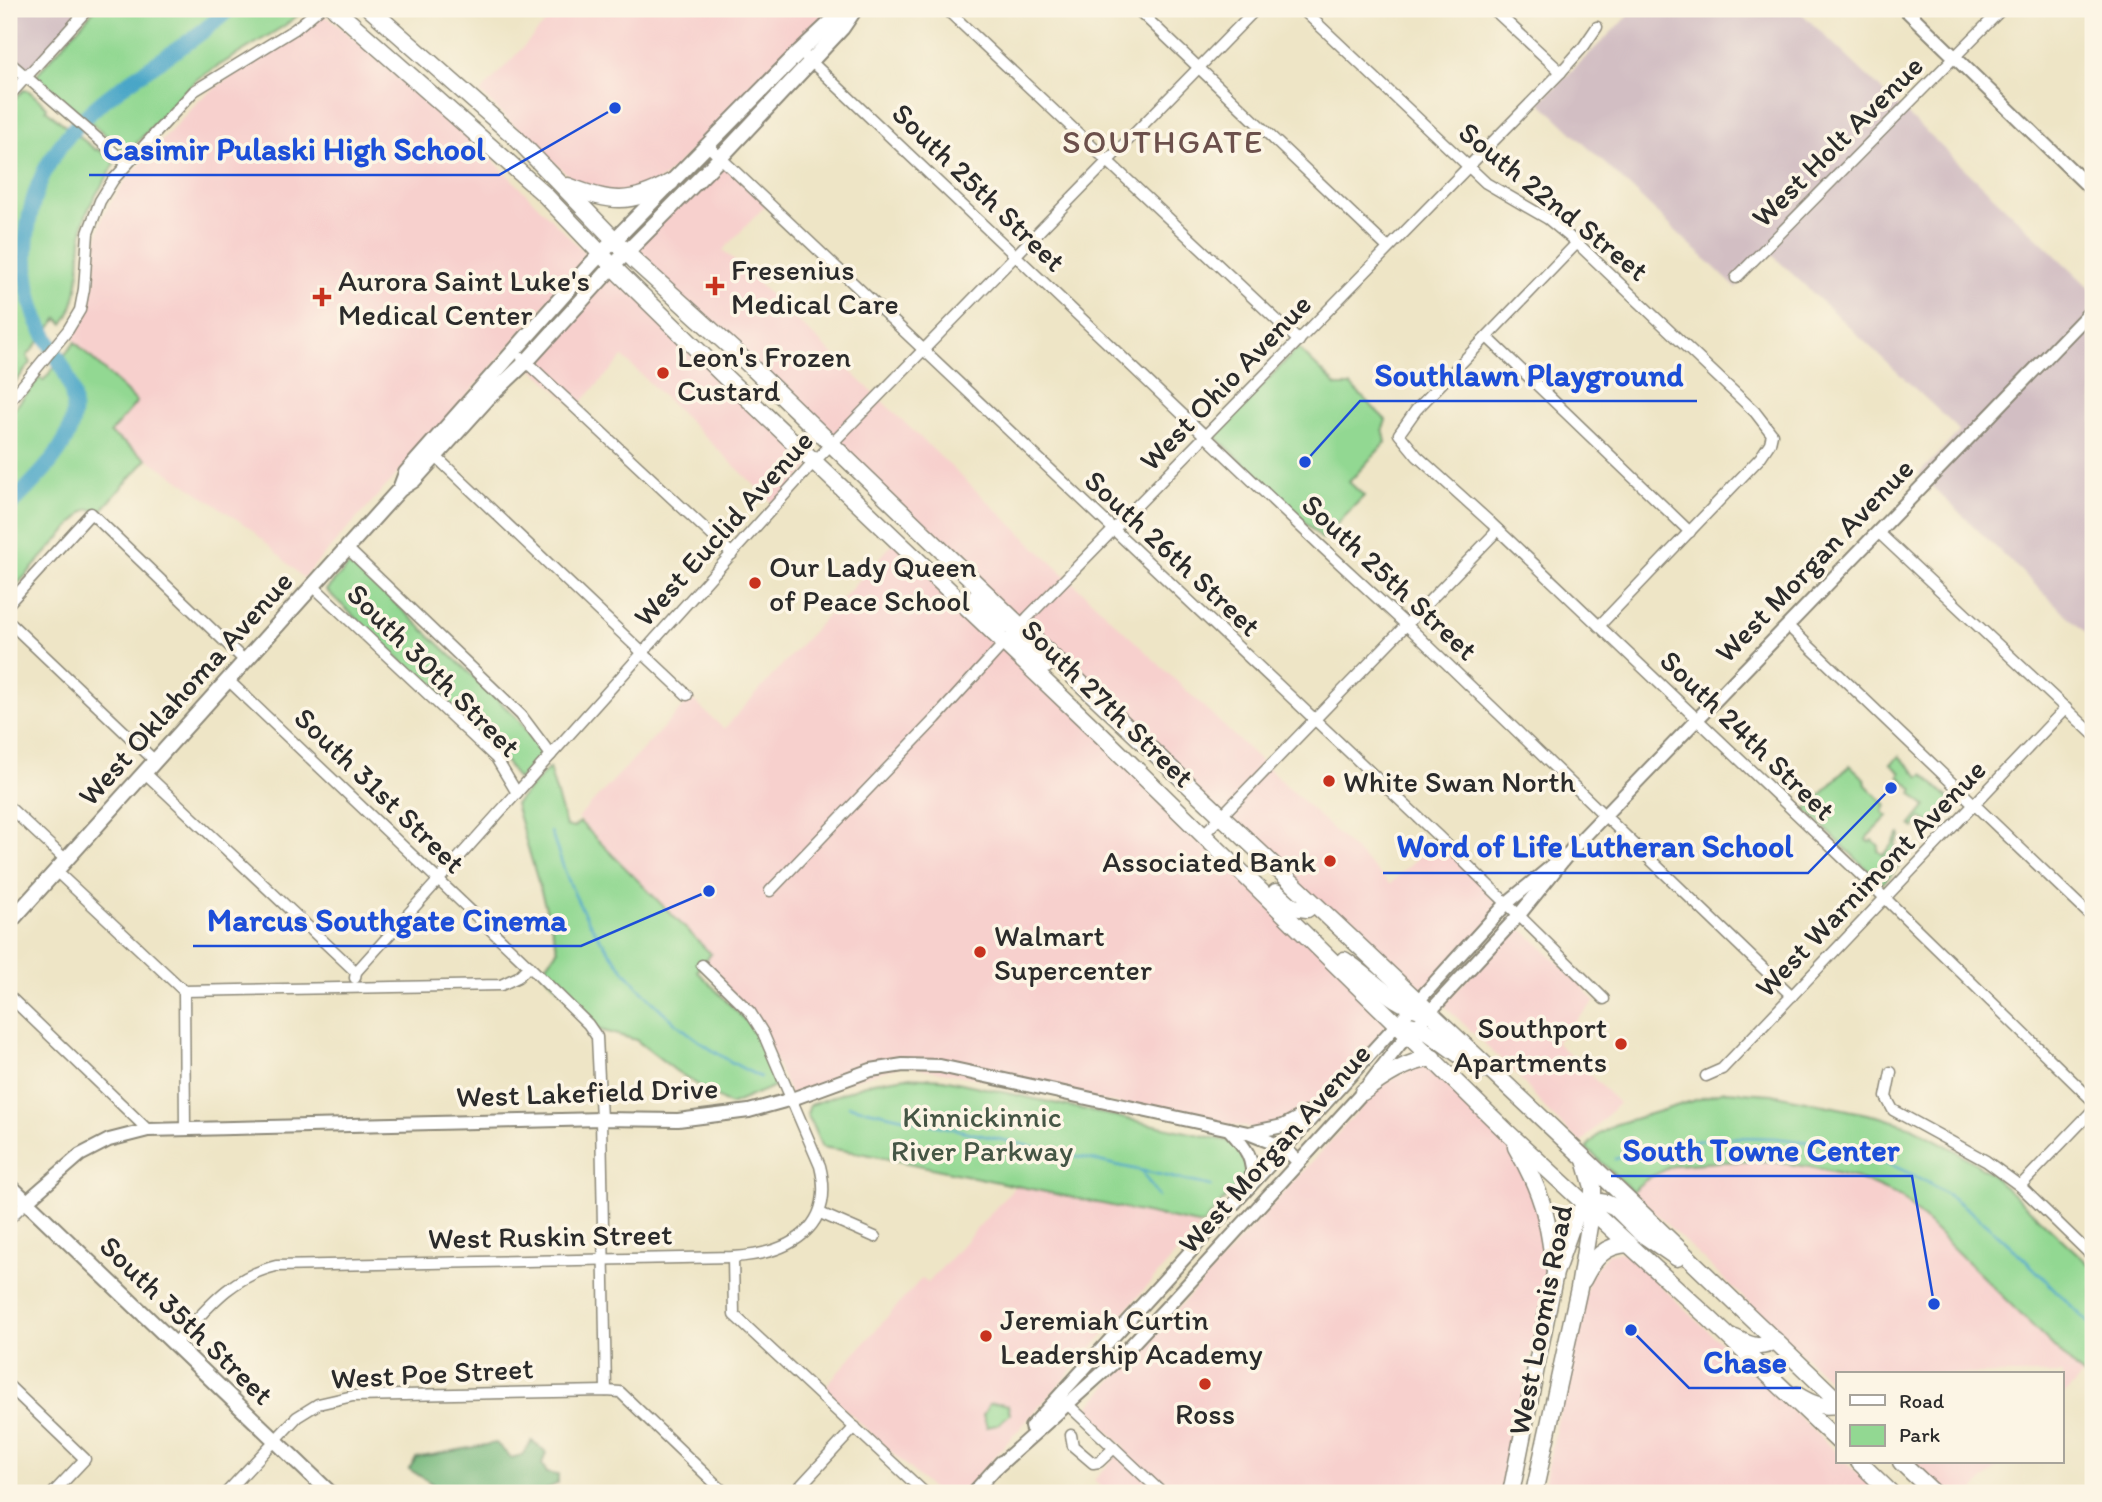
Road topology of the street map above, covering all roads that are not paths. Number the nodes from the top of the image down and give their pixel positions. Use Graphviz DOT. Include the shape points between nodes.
graph roads {
  1 [pos="88,9"];
  2 [pos="319,9"];
  3 [pos="335,9"];
  4 [pos="351,9"];
  5 [pos="370,9"];
  6 [pos="850,9"];
  7 [pos="855,9"];
  8 [pos="946,9"];
  9 [pos="1137,9"];
  10 [pos="1256,9"];
  11 [pos="1302,9"];
  12 [pos="1493,9"];
  13 [pos="1905,9"];
  14 [pos="2001,9"];
  15 [pos="1597,27"];
  16 [pos="404,40"];
  17 [pos="805,56"];
  18 [pos="1955,57"];
  19 [pos="9,62"];
  20 [pos="1199,68"];
  21 [pos="1561,72"];
  22 [pos="25,78"];
  23 [pos="450,80"];
  24 [pos="418,81"];
  25 [pos="9,96"];
  26 [pos="707,145"];
  27 [pos="720,158"];
  28 [pos="1108,162"];
  29 [pos="127,164"];
  30 [pos="1469,167"];
  31 [pos="671,182"];
  32 [pos="563,184"];
  33 [pos="2093,191"];
  34 [pos="615,239"];
  35 [pos="1577,243"];
  36 [pos="1388,248"];
  37 [pos="627,252"];
  38 [pos="601,254"];
  39 [pos="1016,256"];
  40 [pos="613,266"];
  41 [pos="1736,278"];
  42 [pos="2093,309"];
  43 [pos="547,314"];
  44 [pos="559,325"];
  45 [pos="1487,337"];
  46 [pos="1298,341"];
  47 [pos="923,350"];
  48 [pos="514,351"];
  49 [pos="739,355"];
  50 [pos="526,362"];
  51 [pos="721,373"];
  52 [pos="9,402"];
  53 [pos="1205,437"];
  54 [pos="831,445"];
  55 [pos="431,453"];
  56 [pos="814,462"];
  57 [pos="1113,530"];
  58 [pos="1498,530"];
  59 [pos="1690,532"];
  60 [pos="1878,532"];
  61 [pos="347,548"];
  62 [pos="732,554"];
  63 [pos="942,582"];
  64 [pos="313,586"];
  65 [pos="9,603"];
  66 [pos="9,622"];
  67 [pos="1407,625"];
  68 [pos="1020,626"];
  69 [pos="1599,626"];
  70 [pos="1788,626"];
  71 [pos="1005,643"];
  72 [pos="643,652"];
  73 [pos="245,661"];
  74 [pos="1071,674"];
  75 [pos="228,680"];
  76 [pos="687,695"];
  77 [pos="2066,708"];
  78 [pos="1315,721"];
  79 [pos="1696,721"];
  80 [pos="2093,734"];
  81 [pos="551,755"];
  82 [pos="1159,757"];
  83 [pos="154,760"];
  84 [pos="1132,765"];
  85 [pos="144,772"];
  86 [pos="517,793"];
  87 [pos="1973,804"];
  88 [pos="9,807"];
  89 [pos="1605,816"];
  90 [pos="1220,817"];
  91 [pos="1203,835"];
  92 [pos="1573,848"];
  93 [pos="61,866"];
  94 [pos="1236,866"];
  95 [pos="439,880"];
  96 [pos="770,891"];
  97 [pos="1885,898"];
  98 [pos="1313,904"];
  99 [pos="1507,904"];
  100 [pos="1519,915"];
  101 [pos="2093,918"];
  102 [pos="9,923"];
  103 [pos="1307,936"];
  104 [pos="702,965"];
  105 [pos="529,966"];
  106 [pos="356,972"];
  107 [pos="355,988"];
  108 [pos="184,991"];
  109 [pos="9,996"];
  110 [pos="1792,996"];
  111 [pos="1604,999"];
  112 [pos="1419,1007"];
  113 [pos="1397,1022"];
  114 [pos="1413,1030"];
  115 [pos="1433,1058"];
  116 [pos="1891,1072"];
  117 [pos="1706,1076"];
  118 [pos="1500,1079"];
  119 [pos="1363,1092"];
  120 [pos="792,1099"];
  121 [pos="2093,1101"];
  122 [pos="1323,1104"];
  123 [pos="2093,1110"];
  124 [pos="601,1119"];
  125 [pos="185,1129"];
  126 [pos="1229,1129"];
  127 [pos="148,1130"];
  128 [pos="1248,1133"];
  129 [pos="1508,1133"];
  130 [pos="1283,1147"];
  131 [pos="1584,1158"];
  132 [pos="1298,1162"];
  133 [pos="1251,1183"];
  134 [pos="9,1185"];
  135 [pos="2020,1186"];
  136 [pos="26,1202"];
  137 [pos="1590,1205"];
  138 [pos="820,1213"];
  139 [pos="9,1219"];
  140 [pos="876,1237"];
  141 [pos="1629,1244"];
  142 [pos="733,1257"];
  143 [pos="2093,1257"];
  144 [pos="604,1259"];
  145 [pos="1555,1273"];
  146 [pos="1578,1288"];
  147 [pos="1722,1290"];
  148 [pos="1726,1335"];
  149 [pos="1544,1337"];
  150 [pos="1775,1340"];
  151 [pos="174,1344"];
  152 [pos="1777,1383"];
  153 [pos="1556,1385"];
  154 [pos="9,1386"];
  155 [pos="606,1391"];
  156 [pos="1062,1399"];
  157 [pos="1836,1401"];
  158 [pos="1836,1403"];
  159 [pos="1836,1416"];
  160 [pos="1816,1421"];
  161 [pos="855,1427"];
  162 [pos="1071,1435"];
  163 [pos="1836,1439"];
  164 [pos="274,1440"];
  165 [pos="1114,1448"];
  166 [pos="1861,1464"];
  167 [pos="1903,1464"];
  168 [pos="1538,1472"];
  169 [pos="1512,1489"];
  170 [pos="53,1493"];
  171 [pos="226,1493"];
  172 [pos="330,1493"];
  173 [pos="725,1493"];
  174 [pos="794,1493"];
  175 [pos="925,1493"];
  176 [pos="973,1493"];
  177 [pos="1162,1493"];
  178 [pos="1534,1493"];
  179 [pos="1891,1493"];
  180 [pos="1934,1493"];
  1 -- 22 [label="street"];
  2 -- 29 [label="street" via="295,29 194,91"];
  3 -- 24 [label="main road, South 27th Street"];
  4 -- 16 [label="main road"];
  5 -- 16 [label="main road, South 27th Street"];
  6 -- 17 [label="main road, West Oklahoma Avenue" via="833,20"];
  7 -- 17 [label="main road, West Oklahoma Avenue" via="842,28"];
  8 -- 28 [label="street"];
  9 -- 20 [label="street"];
  10 -- 20 [label="street, West Euclid Avenue"];
  11 -- 30 [label="street, South 22nd Street"];
  12 -- 21 [label="street"];
  13 -- 18 [label="street"];
  14 -- 18 [label="street, West Holt Avenue"];
  15 -- 21 [label="street, West Ohio Avenue"];
  16 -- 23 [label="main road, South 27th Street"];
  17 -- 26 [label="main road, West Oklahoma Avenue"];
  17 -- 27 [label="main road, West Oklahoma Avenue"];
  17 -- 39 [label="street, South 25th Street"];
  18 -- 33 [label="street"];
  18 -- 41 [label="street, West Holt Avenue"];
  19 -- 22 [label="street"];
  20 -- 28 [label="street, West Euclid Avenue"];
  20 -- 36 [label="street"];
  21 -- 30 [label="street, West Ohio Avenue"];
  22 -- 25 [label="street"];
  22 -- 29 [label="street"];
  23 -- 24 [label="main road"];
  23 -- 32 [label="main road, South 27th Street"];
  24 -- 38 [label="main road, South 27th Street" via="519,170"];
  26 -- 27 [label="street, South 26th Street"];
  26 -- 31 [label="main road, West Oklahoma Avenue"];
  27 -- 37 [label="main road, West Oklahoma Avenue"];
  27 -- 47 [label="street, South 26th Street"];
  28 -- 39 [label="street, West Euclid Avenue"];
  28 -- 46 [label="street"];
  29 -- 52 [label="street" via="93,216 82,301 75,320"];
  30 -- 35 [label="street, South 22nd Street"];
  30 -- 36 [label="street, West Ohio Avenue"];
  31 -- 32 [label="main road" via="621,200 600,198"];
  31 -- 34 [label="main road, West Oklahoma Avenue"];
  32 -- 34 [label="main road, South 27th Street"];
  34 -- 37 [label="main road, South 27th Street"];
  34 -- 38 [label="main road, West Oklahoma Avenue"];
  35 -- 45 [label="street"];
  35 -- 59 [label="street, South 22nd Street" via="1755,412 1772,434 1760,458"];
  36 -- 46 [label="street, West Ohio Avenue"];
  37 -- 40 [label="main road, West Oklahoma Avenue"];
  37 -- 49 [label="main road, South 27th Street"];
  38 -- 40 [label="main road, South 27th Street"];
  38 -- 43 [label="main road, West Oklahoma Avenue"];
  39 -- 47 [label="street, West Euclid Avenue"];
  39 -- 53 [label="street, South 25th Street"];
  40 -- 44 [label="main road, West Oklahoma Avenue"];
  40 -- 51 [label="main road, South 27th Street"];
  42 -- 60 [label="street, West Morgan Avenue"];
  43 -- 44 [label="main road"];
  43 -- 48 [label="main road, West Oklahoma Avenue"];
  44 -- 50 [label="main road, West Oklahoma Avenue"];
  45 -- 58 [label="street, South 24th Street" via="1416,410 1399,434"];
  45 -- 59 [label="street"];
  46 -- 53 [label="street, West Ohio Avenue"];
  47 -- 54 [label="street, West Euclid Avenue"];
  47 -- 57 [label="street, South 26th Street"];
  48 -- 50 [label="street"];
  48 -- 55 [label="main road, West Oklahoma Avenue"];
  49 -- 51 [label="main road"];
  49 -- 54 [label="main road, South 27th Street"];
  50 -- 55 [label="main road, West Oklahoma Avenue"];
  50 -- 62 [label="street"];
  51 -- 56 [label="main road, South 27th Street"];
  53 -- 57 [label="street, West Ohio Avenue"];
  53 -- 67 [label="street, South 25th Street"];
  54 -- 56 [label="street, West Euclid Avenue"];
  54 -- 68 [label="main road, South 27th Street"];
  55 -- 61 [label="main road, West Oklahoma Avenue" via="414,480 400,489"];
  55 -- 72 [label="street"];
  56 -- 62 [label="street, West Euclid Avenue"];
  56 -- 63 [label="main road, South 27th Street"];
  57 -- 68 [label="street, West Ohio Avenue"];
  57 -- 78 [label="street, South 26th Street"];
  58 -- 67 [label="street"];
  58 -- 69 [label="street, South 24th Street"];
  59 -- 69 [label="street"];
  60 -- 70 [label="street, West Morgan Avenue"];
  60 -- 77 [label="street"];
  61 -- 64 [label="main road, West Oklahoma Avenue"];
  61 -- 81 [label="street, South 30th Street" via="521,715"];
  62 -- 72 [label="street, West Euclid Avenue"];
  63 -- 68 [label="main road" via="963,590 1004,625"];
  63 -- 71 [label="main road, South 27th Street"];
  64 -- 73 [label="main road, West Oklahoma Avenue"];
  64 -- 86 [label="street, South 30th Street" via="496,758"];
  65 -- 73 [label="street" via="91,513"];
  66 -- 83 [label="street"];
  67 -- 78 [label="street"];
  67 -- 89 [label="street, South 25th Street"];
  68 -- 71 [label="street, West Ohio Avenue"];
  68 -- 74 [label="main road, South 27th Street"];
  69 -- 79 [label="street, South 24th Street"];
  70 -- 79 [label="street, West Morgan Avenue"];
  70 -- 87 [label="street"];
  71 -- 74 [label="main road" via="1021,643 1054,671"];
  71 -- 84 [label="main road, South 27th Street"];
  71 -- 96 [label="street, West Ohio Avenue"];
  72 -- 76 [label="street"];
  72 -- 81 [label="street, West Euclid Avenue"];
  73 -- 75 [label="main road, West Oklahoma Avenue"];
  74 -- 82 [label="main road, South 27th Street"];
  75 -- 83 [label="main road, West Oklahoma Avenue"];
  75 -- 95 [label="street, South 31st Street"];
  77 -- 80 [label="street"];
  77 -- 87 [label="street, West Warnimont Avenue"];
  78 -- 90 [label="street"];
  78 -- 99 [label="street, South 26th Street"];
  79 -- 89 [label="street, West Morgan Avenue"];
  79 -- 97 [label="street, South 24th Street"];
  81 -- 86 [label="street, West Euclid Avenue"];
  82 -- 84 [label="main road"];
  82 -- 90 [label="main road, South 27th Street"];
  83 -- 85 [label="main road, West Oklahoma Avenue"];
  84 -- 91 [label="main road, South 27th Street"];
  85 -- 93 [label="main road, West Oklahoma Avenue"];
  85 -- 106 [label="street"];
  86 -- 95 [label="street, West Euclid Avenue"];
  87 -- 97 [label="street, West Warnimont Avenue"];
  87 -- 101 [label="street"];
  88 -- 93 [label="street"];
  89 -- 92 [label="street, West Morgan Avenue"];
  89 -- 110 [label="street, South 25th Street"];
  90 -- 91 [label="street"];
  90 -- 98 [label="main road, South 27th Street"];
  91 -- 94 [label="main road, South 27th Street"];
  92 -- 99 [label="street, West Morgan Avenue"];
  92 -- 100 [label="street, West Morgan Avenue"];
  93 -- 102 [label="main road, West Oklahoma Avenue"];
  93 -- 108 [label="street"];
  94 -- 98 [label="main road" via="1293,907 1307,909"];
  94 -- 103 [label="main road, South 27th Street"];
  95 -- 105 [label="street, South 31st Street"];
  95 -- 106 [label="street, West Euclid Avenue"];
  97 -- 110 [label="street, West Warnimont Avenue"];
  97 -- 121 [label="street, South 24th Street"];
  98 -- 112 [label="main road, South 27th Street"];
  99 -- 100 [label="street, South 26th Street"];
  99 -- 112 [label="street, West Morgan Avenue"];
  100 -- 111 [label="street, South 26th Street"];
  100 -- 112 [label="street, West Morgan Avenue"];
  103 -- 112 [label="main road" via="1390,996"];
  103 -- 113 [label="main road, South 27th Street"];
  104 -- 120 [label="street" via="750,1012"];
  105 -- 107 [label="street" via="501,985"];
  105 -- 124 [label="street, South 31st Street" via="597,1037"];
  106 -- 107 [label="street"];
  107 -- 108 [label="street"];
  108 -- 125 [label="street"];
  109 -- 127 [label="street"];
  110 -- 117 [label="street, West Warnimont Avenue" via="1722,1069"];
  112 -- 113 [label="street, West Morgan Avenue"];
  112 -- 114 [label="street, West Morgan Avenue"];
  112 -- 118 [label="main road, South 27th Street"];
  113 -- 114 [label="main road"];
  113 -- 122 [label="street, West Morgan Avenue"];
  114 -- 115 [label="main road"];
  114 -- 118 [label="main road" via="1430,1033 1475,1068"];
  114 -- 119 [label="street, West Morgan Avenue"];
  115 -- 119 [label="main road" via="1412,1063"];
  115 -- 129 [label="main road"];
  116 -- 135 [label="street" via="1886,1097 1893,1110 1986,1161"];
  118 -- 131 [label="main road, South 27th Street"];
  119 -- 132 [label="street, West Morgan Avenue"];
  120 -- 124 [label="street, West Lakefield Drive" via="678,1121"];
  120 -- 126 [label="street, West Lakefield Drive" via="871,1070 940,1066"];
  120 -- 138 [label="street" via="822,1174"];
  122 -- 128 [label="street" via="1283,1126"];
  122 -- 130 [label="street, West Morgan Avenue"];
  123 -- 135 [label="street"];
  124 -- 125 [label="street, West Lakefield Drive"];
  124 -- 144 [label="street"];
  125 -- 127 [label="street, West Lakefield Drive"];
  126 -- 128 [label="street, West Lakefield Drive"];
  126 -- 133 [label="street" via="1250,1156"];
  127 -- 136 [label="street, West Lakefield Drive" via="109,1140 80,1155"];
  128 -- 130 [label="street, West Lakefield Drive"];
  129 -- 137 [label="main road"];
  129 -- 145 [label="main road" via="1545,1207"];
  130 -- 132 [label="street, West Lakefield Drive"];
  130 -- 133 [label="street, West Morgan Avenue"];
  131 -- 137 [label="main road, West Loomis Road" via="1593,1187"];
  131 -- 147 [label="main road, South 27th Street"];
  132 -- 156 [label="street, West Morgan Avenue" via="1121,1356"];
  133 -- 156 [label="street, West Morgan Avenue"];
  134 -- 136 [label="main road, South 35th Street"];
  135 -- 143 [label="street"];
  136 -- 139 [label="street, West Lakefield Drive"];
  136 -- 151 [label="main road, South 35th Street"];
  137 -- 141 [label="main road"];
  137 -- 145 [label="main road, West Loomis Road" via="1574,1217"];
  137 -- 146 [label="main road, West Loomis Road"];
  137 -- 147 [label="main road" via="1615,1208 1642,1234"];
  138 -- 140 [label="street"];
  138 -- 142 [label="street, West Ruskin Street" via="806,1233 788,1246 757,1256"];
  141 -- 146 [label="main road" via="1611,1246 1601,1253"];
  141 -- 148 [label="main road"];
  142 -- 144 [label="street, West Ruskin Street"];
  142 -- 161 [label="street" via="734,1315"];
  144 -- 151 [label="street, West Ruskin Street" via="276,1266 256,1271 230,1287"];
  144 -- 155 [label="street"];
  145 -- 149 [label="main road, West Loomis Road"];
  146 -- 153 [label="main road, West Loomis Road"];
  147 -- 150 [label="main road, South 27th Street"];
  148 -- 150 [label="main road" via="1757,1347"];
  148 -- 152 [label="main road"];
  149 -- 153 [label="main road" via="1545,1369"];
  149 -- 169 [label="main road, West Loomis Road"];
  150 -- 157 [label="main road, South 27th Street"];
  151 -- 164 [label="main road, South 35th Street"];
  152 -- 158 [label="main road" via="1817,1405"];
  152 -- 160 [label="main road"];
  153 -- 168 [label="main road, West Loomis Road"];
  154 -- 170 [label="street" via="85,1459"];
  155 -- 164 [label="street, West Poe Street" via="353,1396 318,1404"];
  155 -- 173 [label="street" via="620,1392"];
  156 -- 165 [label="street"];
  156 -- 176 [label="street, West Morgan Avenue"];
  159 -- 160 [label="main road" via="1824,1415"];
  160 -- 163 [label="main road"];
  161 -- 174 [label="street"];
  161 -- 175 [label="street"];
  162 -- 165 [label="street" via="1073,1446 1093,1463"];
  164 -- 171 [label="street"];
  164 -- 172 [label="main road, South 35th Street"];
  165 -- 177 [label="street"];
  166 -- 179 [label="main road"];
  167 -- 180 [label="main road"];
  168 -- 169 [label="main road"];
  168 -- 178 [label="main road, West Loomis Road"];
}
